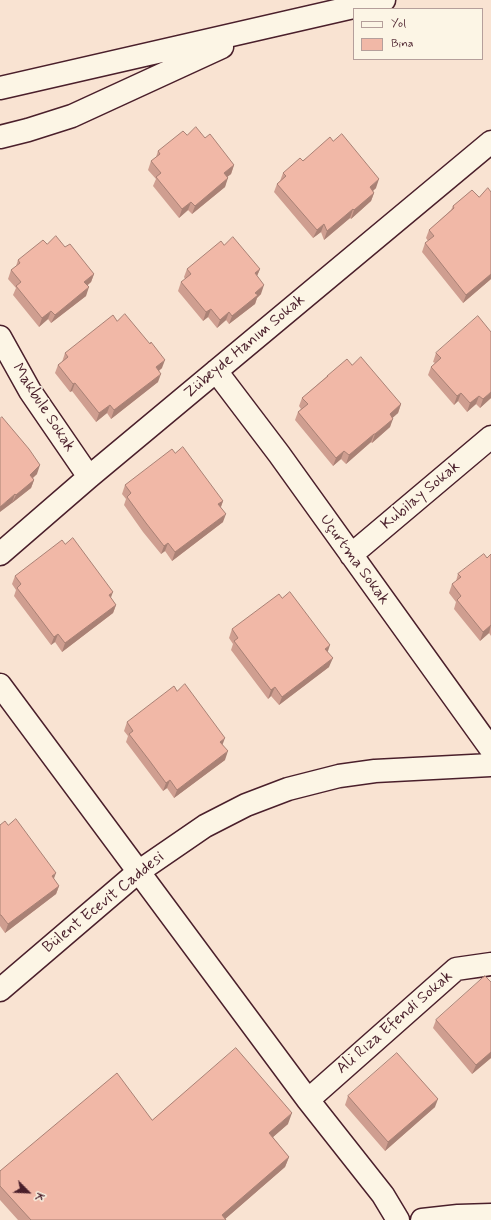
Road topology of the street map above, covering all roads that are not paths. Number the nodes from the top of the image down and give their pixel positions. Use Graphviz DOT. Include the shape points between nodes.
graph roads {
  1 [pos="384,0"];
  2 [pos="263,28"];
  3 [pos="0,88"];
  4 [pos="0,137"];
  5 [pos="491,142"];
  6 [pos="0,337"];
  7 [pos="216,372"];
  8 [pos="491,437"];
  9 [pos="89,478"];
  10 [pos="0,554"];
  11 [pos="351,555"];
  12 [pos="0,685"];
  13 [pos="491,749"];
  14 [pos="491,765"];
  15 [pos="138,872"];
  16 [pos="491,964"];
  17 [pos="0,990"];
  18 [pos="308,1100"];
  19 [pos="491,1214"];
  20 [pos="398,1220"];
  21 [pos="422,1220"];
  1 -- 2 [label="street"];
  2 -- 3 [label="street"];
  2 -- 4 [label="street" via="72,116"];
  5 -- 7 [label="street, Zübeyde Hanım Sokak"];
  6 -- 9 [label="street, Makbule Sokak" via="30,391"];
  7 -- 9 [label="street, Zübeyde Hanım Sokak"];
  7 -- 11 [label="street, Uçurtma Sokak" via="279,454"];
  8 -- 11 [label="street, Kubilay Sokak"];
  9 -- 10 [label="street, Zübeyde Hanım Sokak"];
  11 -- 13 [label="street, Uçurtma Sokak"];
  12 -- 15 [label="street"];
  14 -- 15 [label="street, Bülent Ecevit Caddesi" via="375,770 288,789 246,805 205,826"];
  15 -- 17 [label="street, Bülent Ecevit Caddesi"];
  15 -- 18 [label="street"];
  16 -- 18 [label="street, Ali Rıza Efendi Sokak" via="456,969"];
  18 -- 20 [label="street" via="383,1195"];
  19 -- 21 [label="street"];
}
